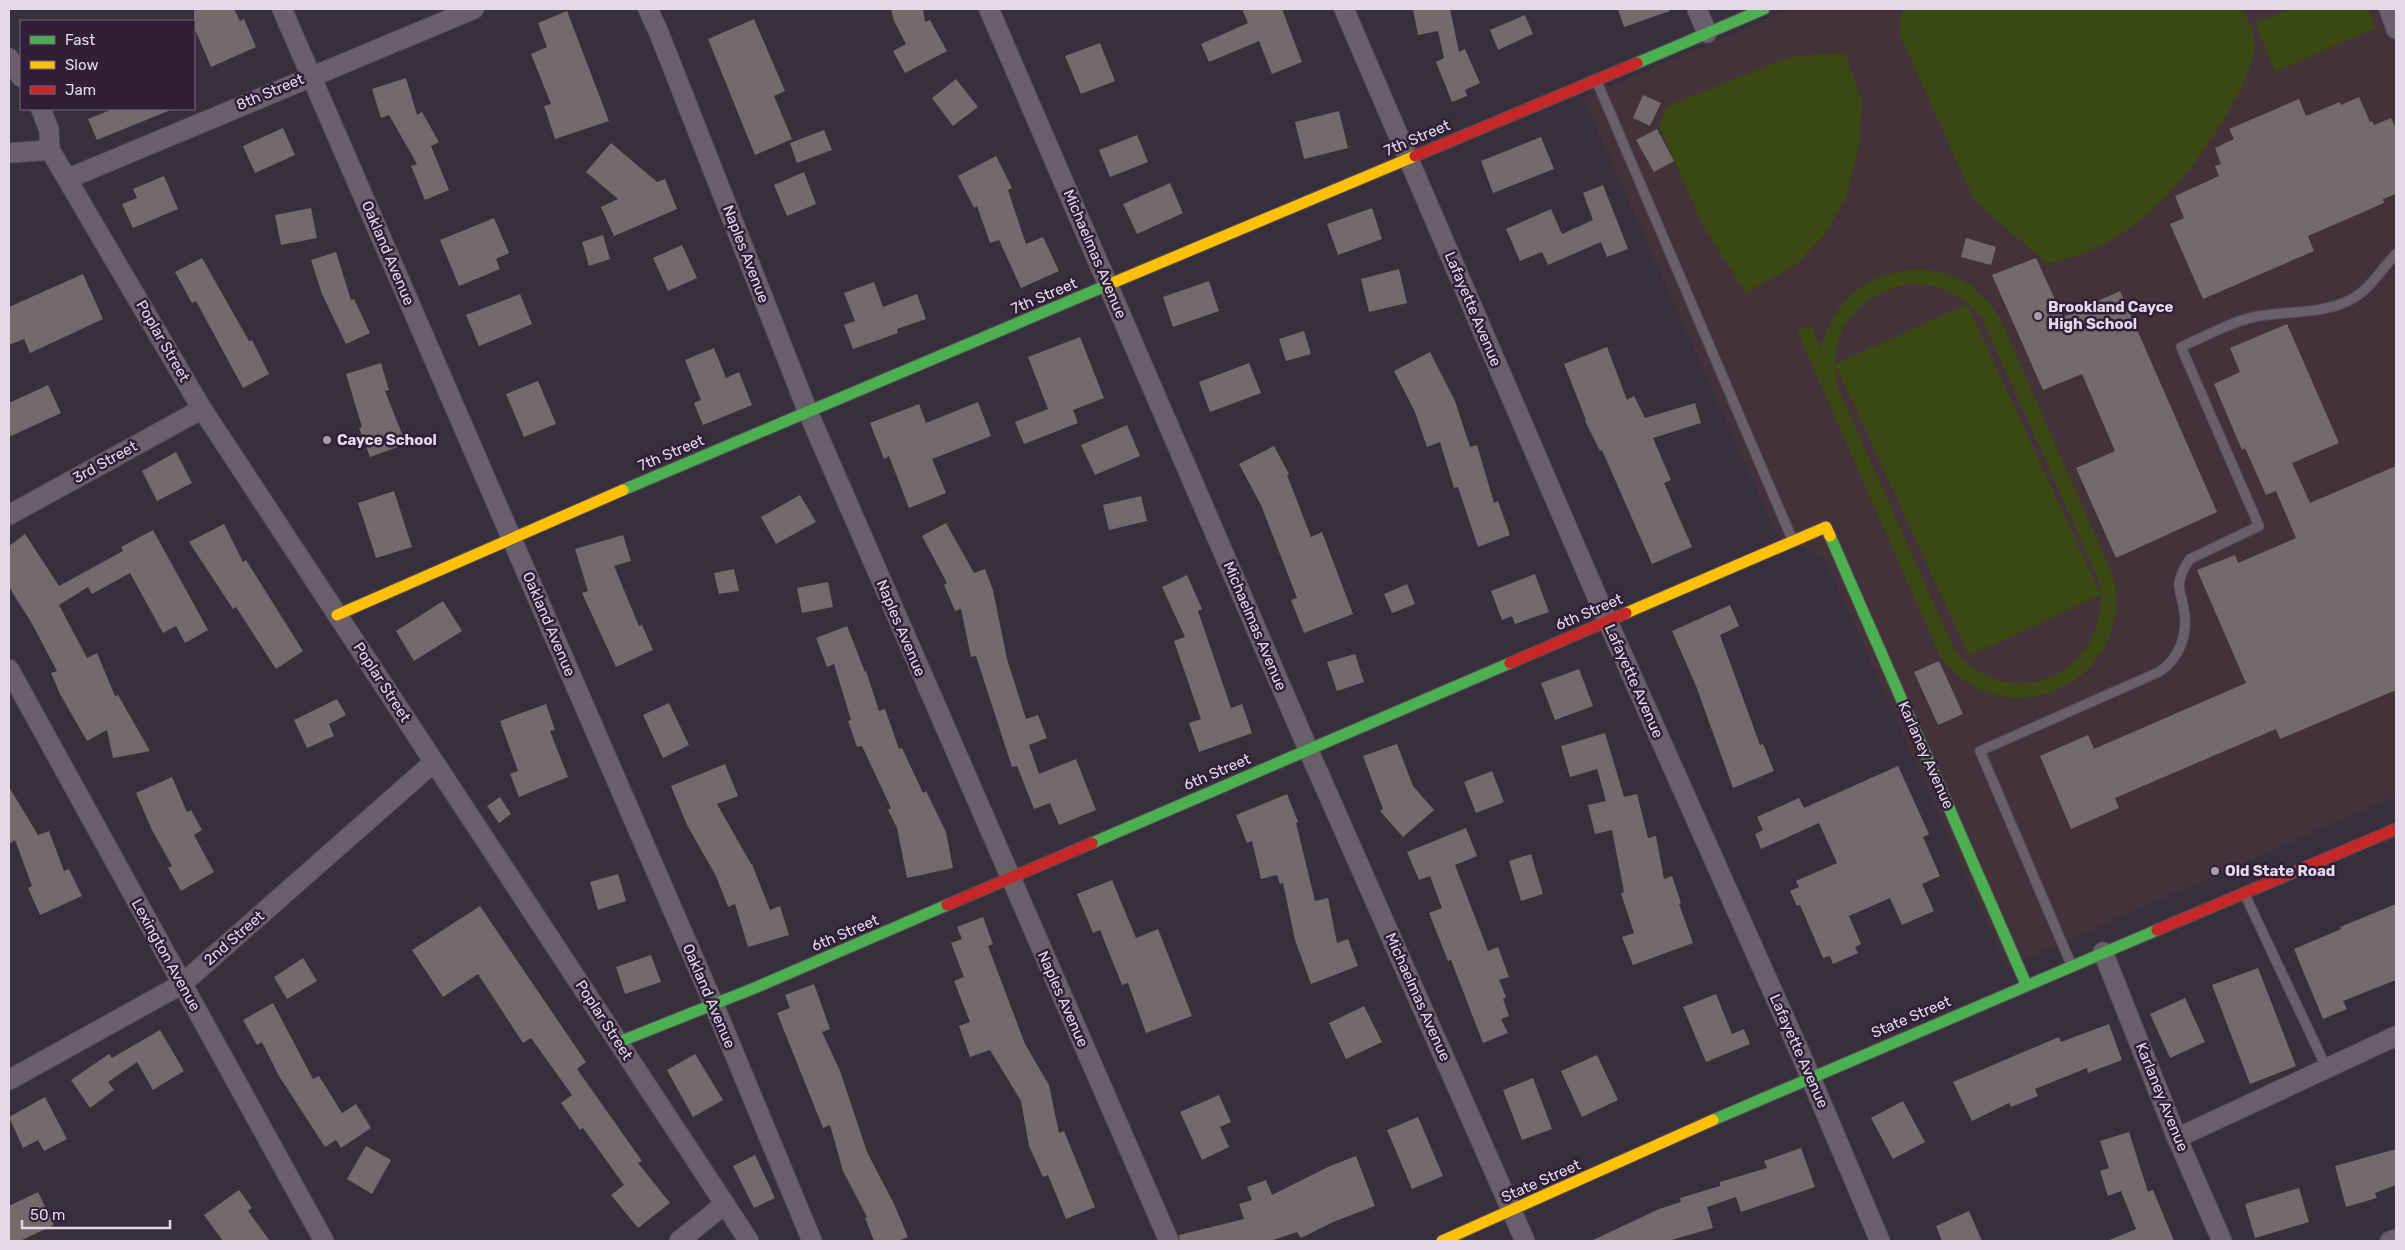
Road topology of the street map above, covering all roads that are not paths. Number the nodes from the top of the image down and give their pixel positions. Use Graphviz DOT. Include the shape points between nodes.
graph roads {
  1 [pos="282,9"];
  2 [pos="474,9"];
  3 [pos="648,9"];
  4 [pos="989,9"];
  5 [pos="1344,9"];
  6 [pos="1697,9"];
  7 [pos="1764,9"];
  8 [pos="2388,9"];
  9 [pos="2396,29"];
  10 [pos="1707,32"];
  11 [pos="9,58"];
  12 [pos="20,75"];
  13 [pos="311,75"];
  14 [pos="1596,79"];
  15 [pos="41,110"];
  16 [pos="50,150"];
  17 [pos="9,153"];
  18 [pos="1409,158"];
  19 [pos="67,178"];
  20 [pos="2396,254"];
  21 [pos="1108,285"];
  22 [pos="202,409"];
  23 [pos="808,412"];
  24 [pos="9,515"];
  25 [pos="1826,526"];
  26 [pos="512,540"];
  27 [pos="1793,541"];
  28 [pos="337,615"];
  29 [pos="1607,620"];
  30 [pos="9,669"];
  31 [pos="1308,749"];
  32 [pos="434,762"];
  33 [pos="2396,829"];
  34 [pos="1010,878"];
  35 [pos="2244,893"];
  36 [pos="2103,952"];
  37 [pos="2071,966"];
  38 [pos="182,984"];
  39 [pos="2026,984"];
  40 [pos="714,1005"];
  41 [pos="2396,1036"];
  42 [pos="619,1042"];
  43 [pos="2327,1069"];
  44 [pos="1810,1077"];
  45 [pos="9,1080"];
  46 [pos="2178,1138"];
  47 [pos="725,1204"];
  48 [pos="1512,1211"];
  49 [pos="2396,1238"];
  50 [pos="324,1241"];
  51 [pos="679,1241"];
  52 [pos="749,1241"];
  53 [pos="812,1241"];
  54 [pos="1169,1241"];
  55 [pos="1442,1241"];
  56 [pos="1525,1241"];
  57 [pos="1880,1241"];
  58 [pos="2222,1241"];
  59 [pos="2390,1241"];
  1 -- 13 [label="street, Oakland Avenue"];
  2 -- 13 [label="street, 8th Street"];
  3 -- 23 [label="street, Naples Avenue"];
  4 -- 21 [label="street, Michaelmas Avenue"];
  5 -- 18 [label="street, Lafayette Avenue"];
  6 -- 10 [label="street"];
  7 -- 10 [label="street, 7th Street"];
  8 -- 9 [label="street"];
  10 -- 14 [label="street, 7th Street"];
  11 -- 12 [label="street"];
  13 -- 19 [label="street, 8th Street"];
  13 -- 26 [label="street, Oakland Avenue"];
  14 -- 18 [label="street, 7th Street"];
  14 -- 27 [label="lane"];
  15 -- 16 [label="street, Poplar Street" via="49,130"];
  16 -- 17 [label="street"];
  16 -- 19 [label="street, Poplar Street"];
  18 -- 21 [label="street, 7th Street"];
  18 -- 29 [label="street, Lafayette Avenue"];
  19 -- 22 [label="street, Poplar Street"];
  20 -- 37 [label="lane" via="2369,285 2350,300 2314,310 2258,316 2181,347 2259,526 2190,559 2185,566 2179,582 2185,632 2179,650 2168,666 1980,751"];
  21 -- 23 [label="street, 7th Street"];
  21 -- 31 [label="street, Michaelmas Avenue"];
  22 -- 24 [label="street, 3rd Street"];
  22 -- 28 [label="street, Poplar Street"];
  23 -- 26 [label="street, 7th Street"];
  23 -- 34 [label="street, Naples Avenue"];
  25 -- 27 [label="street, 6th Street"];
  25 -- 39 [label="street, Karlaney Avenue"];
  26 -- 28 [label="street, 7th Street"];
  26 -- 40 [label="street, Oakland Avenue"];
  27 -- 29 [label="street, 6th Street"];
  28 -- 32 [label="street, Poplar Street"];
  29 -- 31 [label="street, 6th Street"];
  29 -- 44 [label="street, Lafayette Avenue"];
  30 -- 38 [label="street, Lexington Avenue"];
  31 -- 34 [label="street, 6th Street"];
  31 -- 48 [label="street, Michaelmas Avenue"];
  32 -- 38 [label="street, 2nd Street"];
  32 -- 42 [label="street, Poplar Street"];
  33 -- 35 [label="street, State Street"];
  34 -- 40 [label="street, 6th Street"];
  34 -- 54 [label="street, Naples Avenue"];
  35 -- 36 [label="street, State Street"];
  35 -- 43 [label="lane"];
  36 -- 37 [label="street, State Street"];
  36 -- 46 [label="street, Karlaney Avenue"];
  37 -- 39 [label="street, State Street"];
  38 -- 45 [label="street, 2nd Street"];
  38 -- 50 [label="street, Lexington Avenue"];
  39 -- 44 [label="street, State Street"];
  40 -- 42 [label="street, 6th Street"];
  40 -- 53 [label="street, Oakland Avenue"];
  41 -- 43 [label="street"];
  42 -- 47 [label="street, Poplar Street"];
  43 -- 46 [label="street"];
  44 -- 48 [label="street, State Street"];
  44 -- 57 [label="street, Lafayette Avenue"];
  46 -- 58 [label="street, Karlaney Avenue"];
  47 -- 51 [label="street"];
  47 -- 52 [label="street, Poplar Street"];
  48 -- 55 [label="street, State Street"];
  48 -- 56 [label="street, Michaelmas Avenue"];
  49 -- 59 [label="street"];
}
